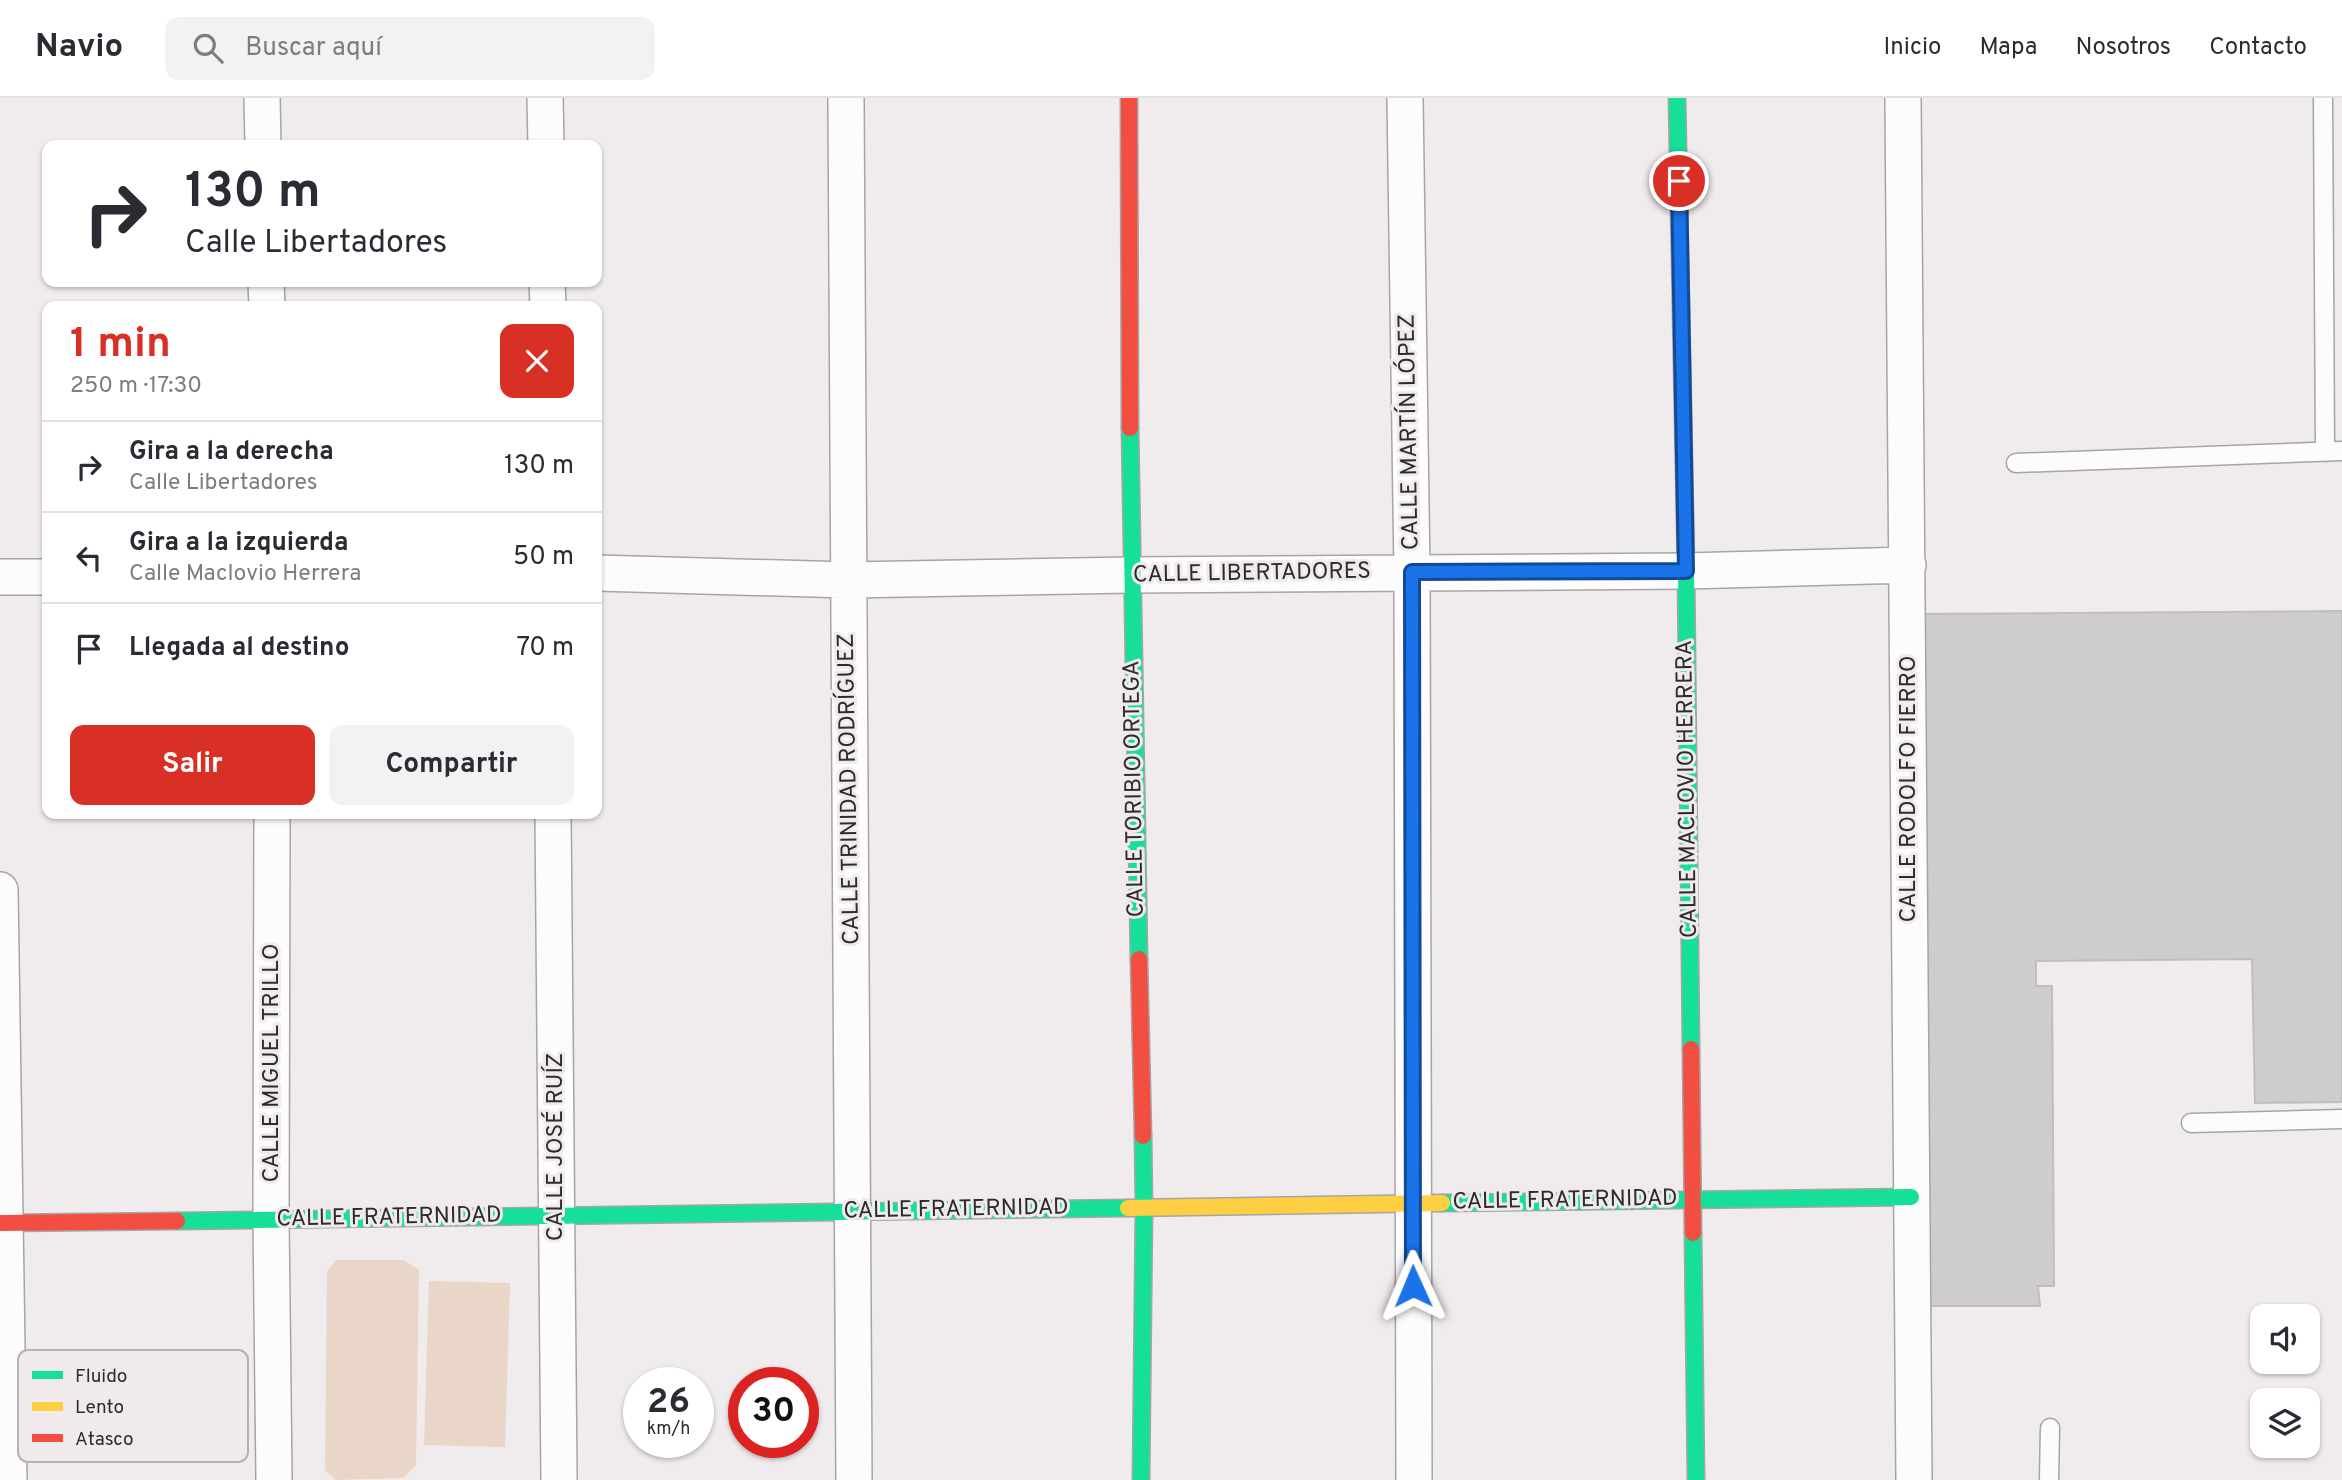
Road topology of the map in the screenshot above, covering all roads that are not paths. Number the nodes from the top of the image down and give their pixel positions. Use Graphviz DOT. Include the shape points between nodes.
graph roads {
  1 [pos="262,98"];
  2 [pos="545,98"];
  3 [pos="846,98"];
  4 [pos="1129,98"];
  5 [pos="1405,98"];
  6 [pos="1677,98"];
  7 [pos="1903,98"];
  8 [pos="2323,98"];
  9 [pos="263,140"];
  10 [pos="546,140"];
  11 [pos="2334,452"];
  12 [pos="2016,463"];
  13 [pos="1908,565"];
  14 [pos="1686,571"];
  15 [pos="1412,572"];
  16 [pos="602,573"];
  17 [pos="1131,575"];
  18 [pos="0,577"];
  19 [pos="42,577"];
  20 [pos="848,580"];
  21 [pos="272,819"];
  22 [pos="553,819"];
  23 [pos="0,890"];
  24 [pos="2342,1119"];
  25 [pos="2191,1124"];
  26 [pos="1911,1197"];
  27 [pos="1693,1199"];
  28 [pos="1412,1203"];
  29 [pos="1144,1207"];
  30 [pos="854,1211"];
  31 [pos="556,1215"];
  32 [pos="271,1219"];
  33 [pos="3,1223"];
  34 [pos="2050,1428"];
  35 [pos="9,1480"];
  36 [pos="274,1480"];
  37 [pos="559,1480"];
  38 [pos="854,1480"];
  39 [pos="1141,1480"];
  40 [pos="1414,1480"];
  41 [pos="1696,1480"];
  42 [pos="1914,1480"];
  43 [pos="2049,1480"];
  1 -- 9 [label="street"];
  2 -- 10 [label="street"];
  3 -- 20 [label="street, CALLE TRINIDAD RODRÍGUEZ"];
  4 -- 17 [label="street, CALLE TORIBIO ORTEGA"];
  5 -- 15 [label="street, CALLE MARTÍN LÓPEZ"];
  6 -- 14 [label="street, CALLE MACLOVIO HERRERA"];
  7 -- 13 [label="street, CALLE RODOLFO FIERRO"];
  8 -- 11 [label="lane"];
  11 -- 12 [label="lane"];
  13 -- 14 [label="street, CALLE LIBERTADORES"];
  13 -- 26 [label="street, CALLE RODOLFO FIERRO"];
  14 -- 15 [label="street, CALLE LIBERTADORES"];
  14 -- 27 [label="street, CALLE MACLOVIO HERRERA"];
  15 -- 17 [label="street, CALLE LIBERTADORES"];
  15 -- 28 [label="street, CALLE MARTÍN LÓPEZ"];
  16 -- 20 [label="street, CALLE LIBERTADORES"];
  17 -- 20 [label="street, CALLE LIBERTADORES"];
  17 -- 29 [label="street, CALLE TORIBIO ORTEGA"];
  18 -- 19 [label="street"];
  20 -- 30 [label="street, CALLE TRINIDAD RODRÍGUEZ"];
  21 -- 32 [label="street, CALLE MIGUEL TRILLO"];
  22 -- 31 [label="street, CALLE JOSÉ RUÍZ"];
  23 -- 33 [label="street"];
  24 -- 25 [label="lane"];
  26 -- 27 [label="street, CALLE FRATERNIDAD"];
  26 -- 42 [label="street, CALLE RODOLFO FIERRO"];
  27 -- 28 [label="street, CALLE FRATERNIDAD"];
  27 -- 41 [label="street, CALLE MACLOVIO HERRERA"];
  28 -- 29 [label="street, CALLE FRATERNIDAD"];
  28 -- 40 [label="street, CALLE MARTÍN LÓPEZ"];
  29 -- 30 [label="street, CALLE FRATERNIDAD"];
  29 -- 39 [label="street, CALLE TORIBIO ORTEGA"];
  30 -- 31 [label="street, CALLE FRATERNIDAD"];
  30 -- 38 [label="street, CALLE TRINIDAD RODRÍGUEZ"];
  31 -- 32 [label="street, CALLE FRATERNIDAD"];
  31 -- 37 [label="street, CALLE JOSÉ RUÍZ"];
  32 -- 33 [label="street, CALLE FRATERNIDAD"];
  32 -- 36 [label="street, CALLE MIGUEL TRILLO"];
  33 -- 35 [label="street"];
  34 -- 43 [label="lane"];
}
